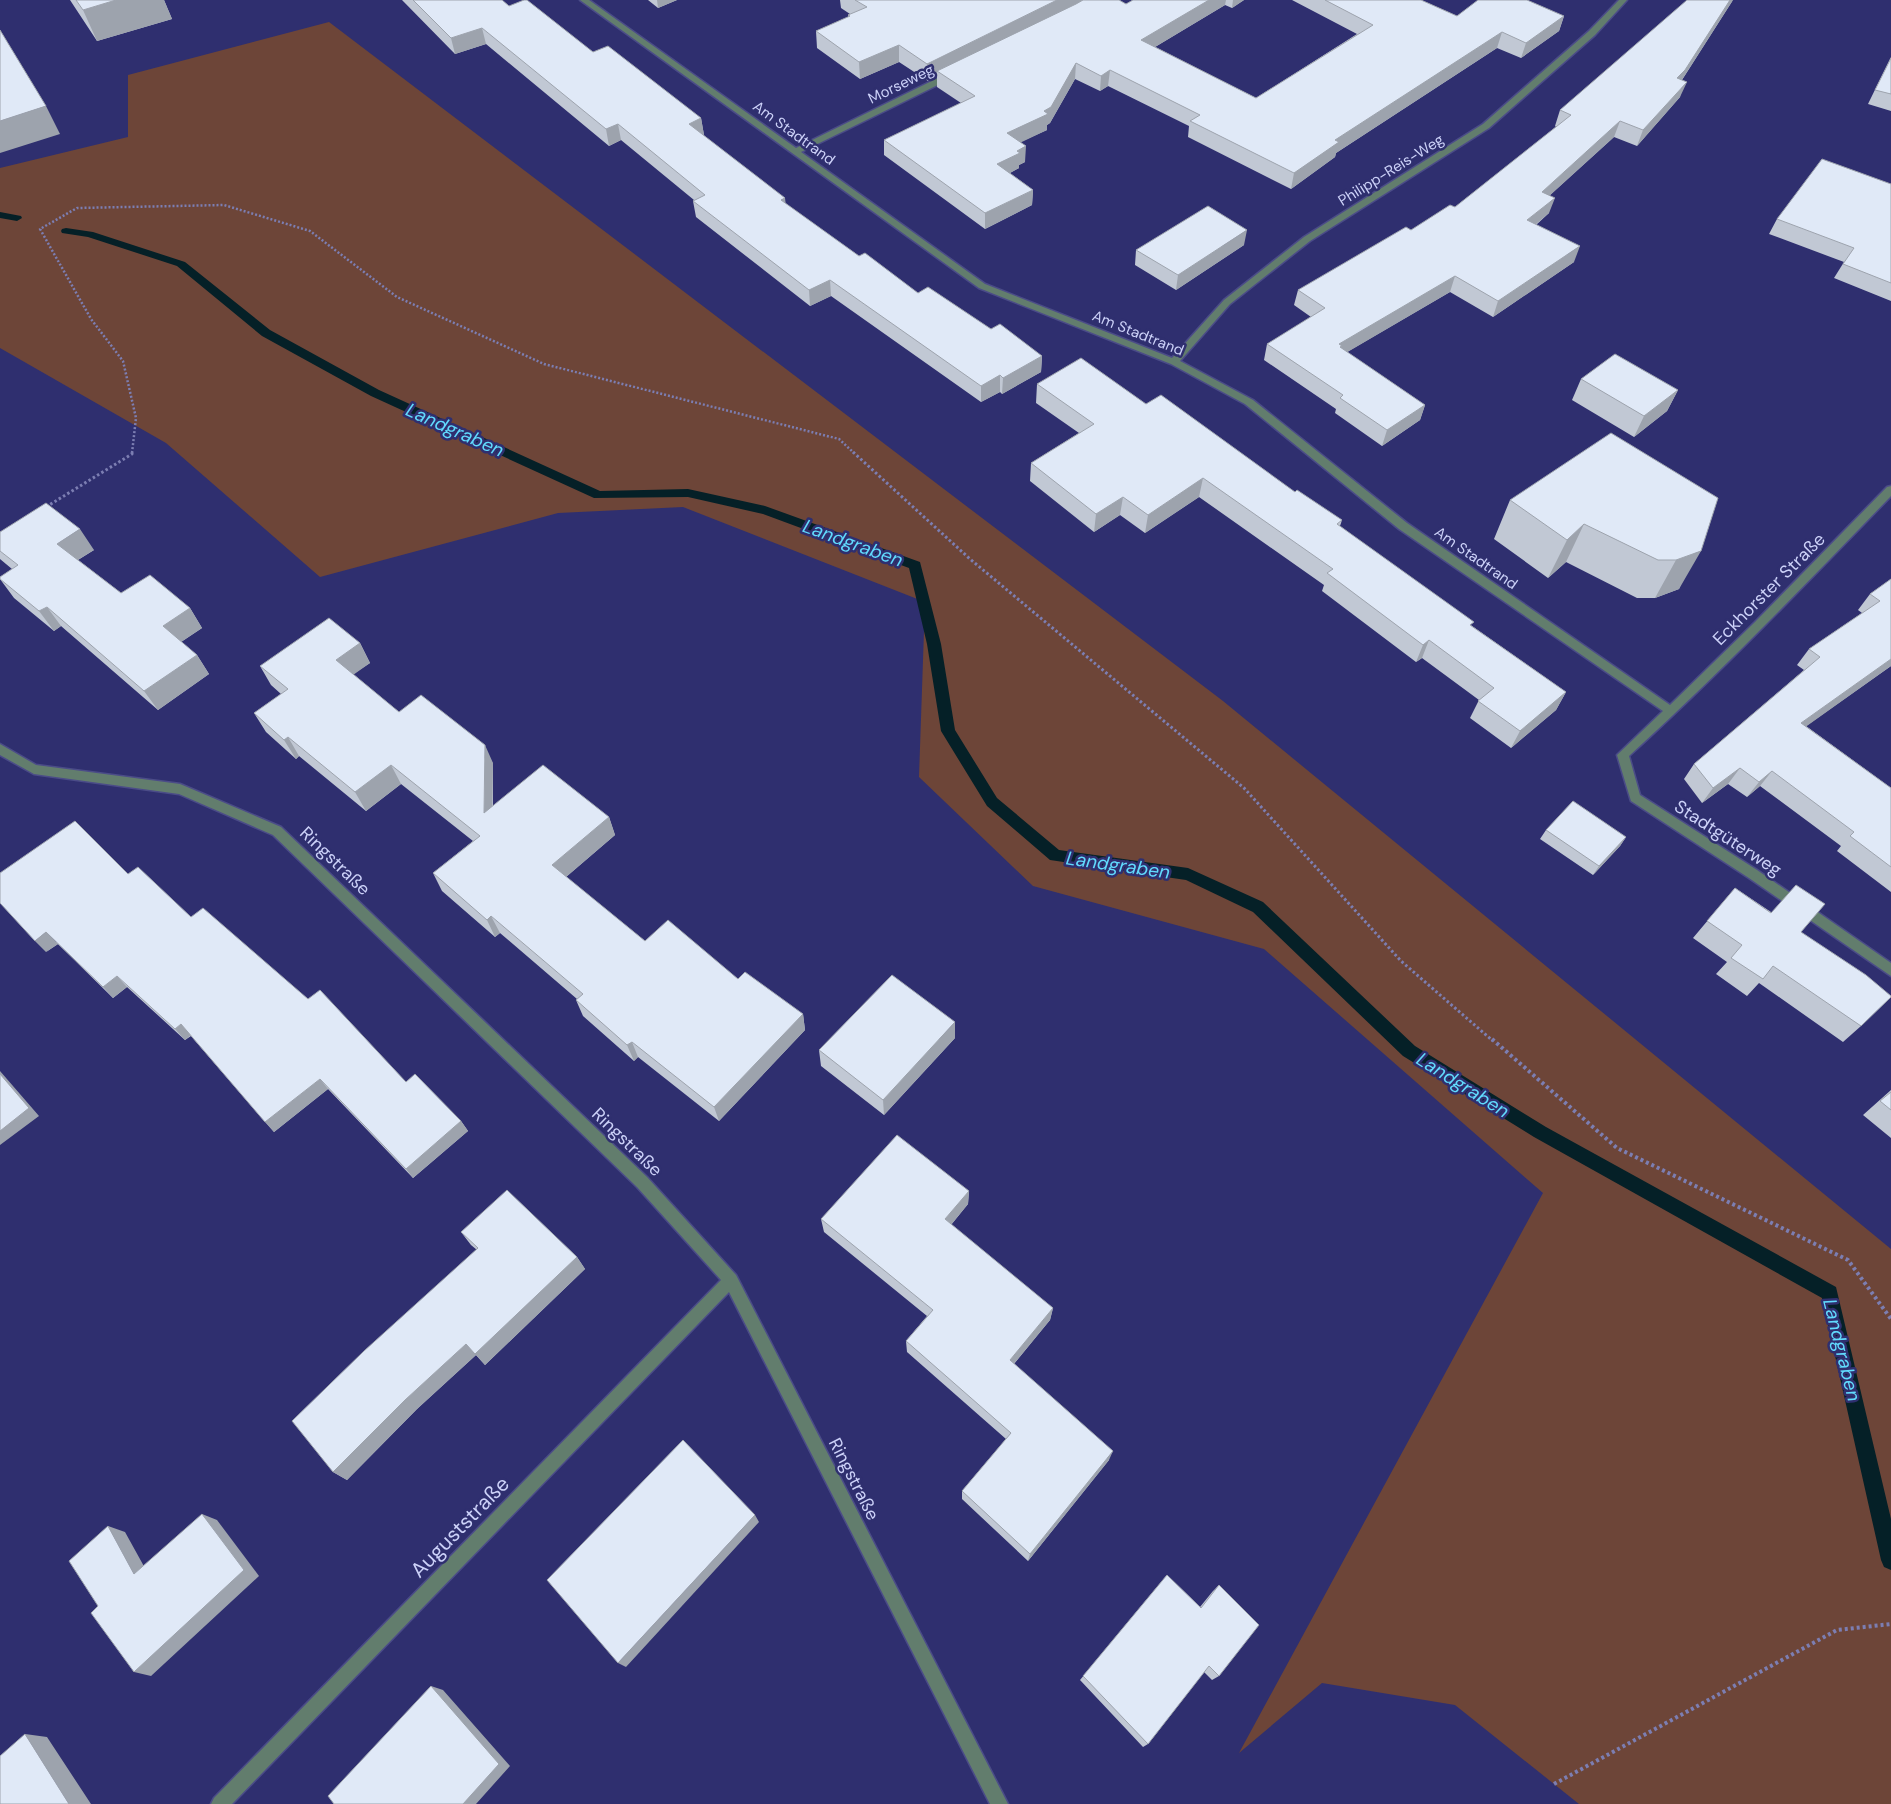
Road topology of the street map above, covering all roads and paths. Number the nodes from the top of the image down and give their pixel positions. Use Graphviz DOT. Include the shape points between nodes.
graph roads {
  1 [pos="584,0"];
  2 [pos="1623,0"];
  3 [pos="964,69"];
  4 [pos="794,152"];
  5 [pos="1174,362"];
  6 [pos="1891,490"];
  7 [pos="41,510"];
  8 [pos="1672,711"];
  9 [pos="0,749"];
  10 [pos="1891,970"];
  11 [pos="732,1280"];
  12 [pos="1891,1319"];
  13 [pos="1891,1624"];
  14 [pos="1554,1784"];
  15 [pos="220,1804"];
  16 [pos="999,1804"];
  1 -- 4 [label="street, Am Stadtrand"];
  2 -- 5 [label="street, Philipp-Reis-Weg" via="1592,33 1486,126 1307,239 1227,302"];
  3 -- 4 [label="street, Morseweg"];
  4 -- 5 [label="street, Am Stadtrand" via="982,286"];
  5 -- 8 [label="street, Am Stadtrand" via="1249,402 1403,526"];
  6 -- 8 [label="street, Eckhorster Straße"];
  7 -- 12 [label="path" via="132,454 136,418 123,361 91,319 40,229 76,208 224,205 310,231 397,298 544,364 839,439 970,559 1244,788 1401,961 1617,1148 1848,1260"];
  8 -- 10 [label="street, Stadtgüterweg" via="1623,755 1635,798 1753,874"];
  9 -- 11 [label="street, Ringstraße" via="34,769 180,788 277,831 642,1182"];
  11 -- 15 [label="street, Auguststraße"];
  11 -- 16 [label="street, Ringstraße"];
  13 -- 14 [label="path" via="1837,1630"];
}
